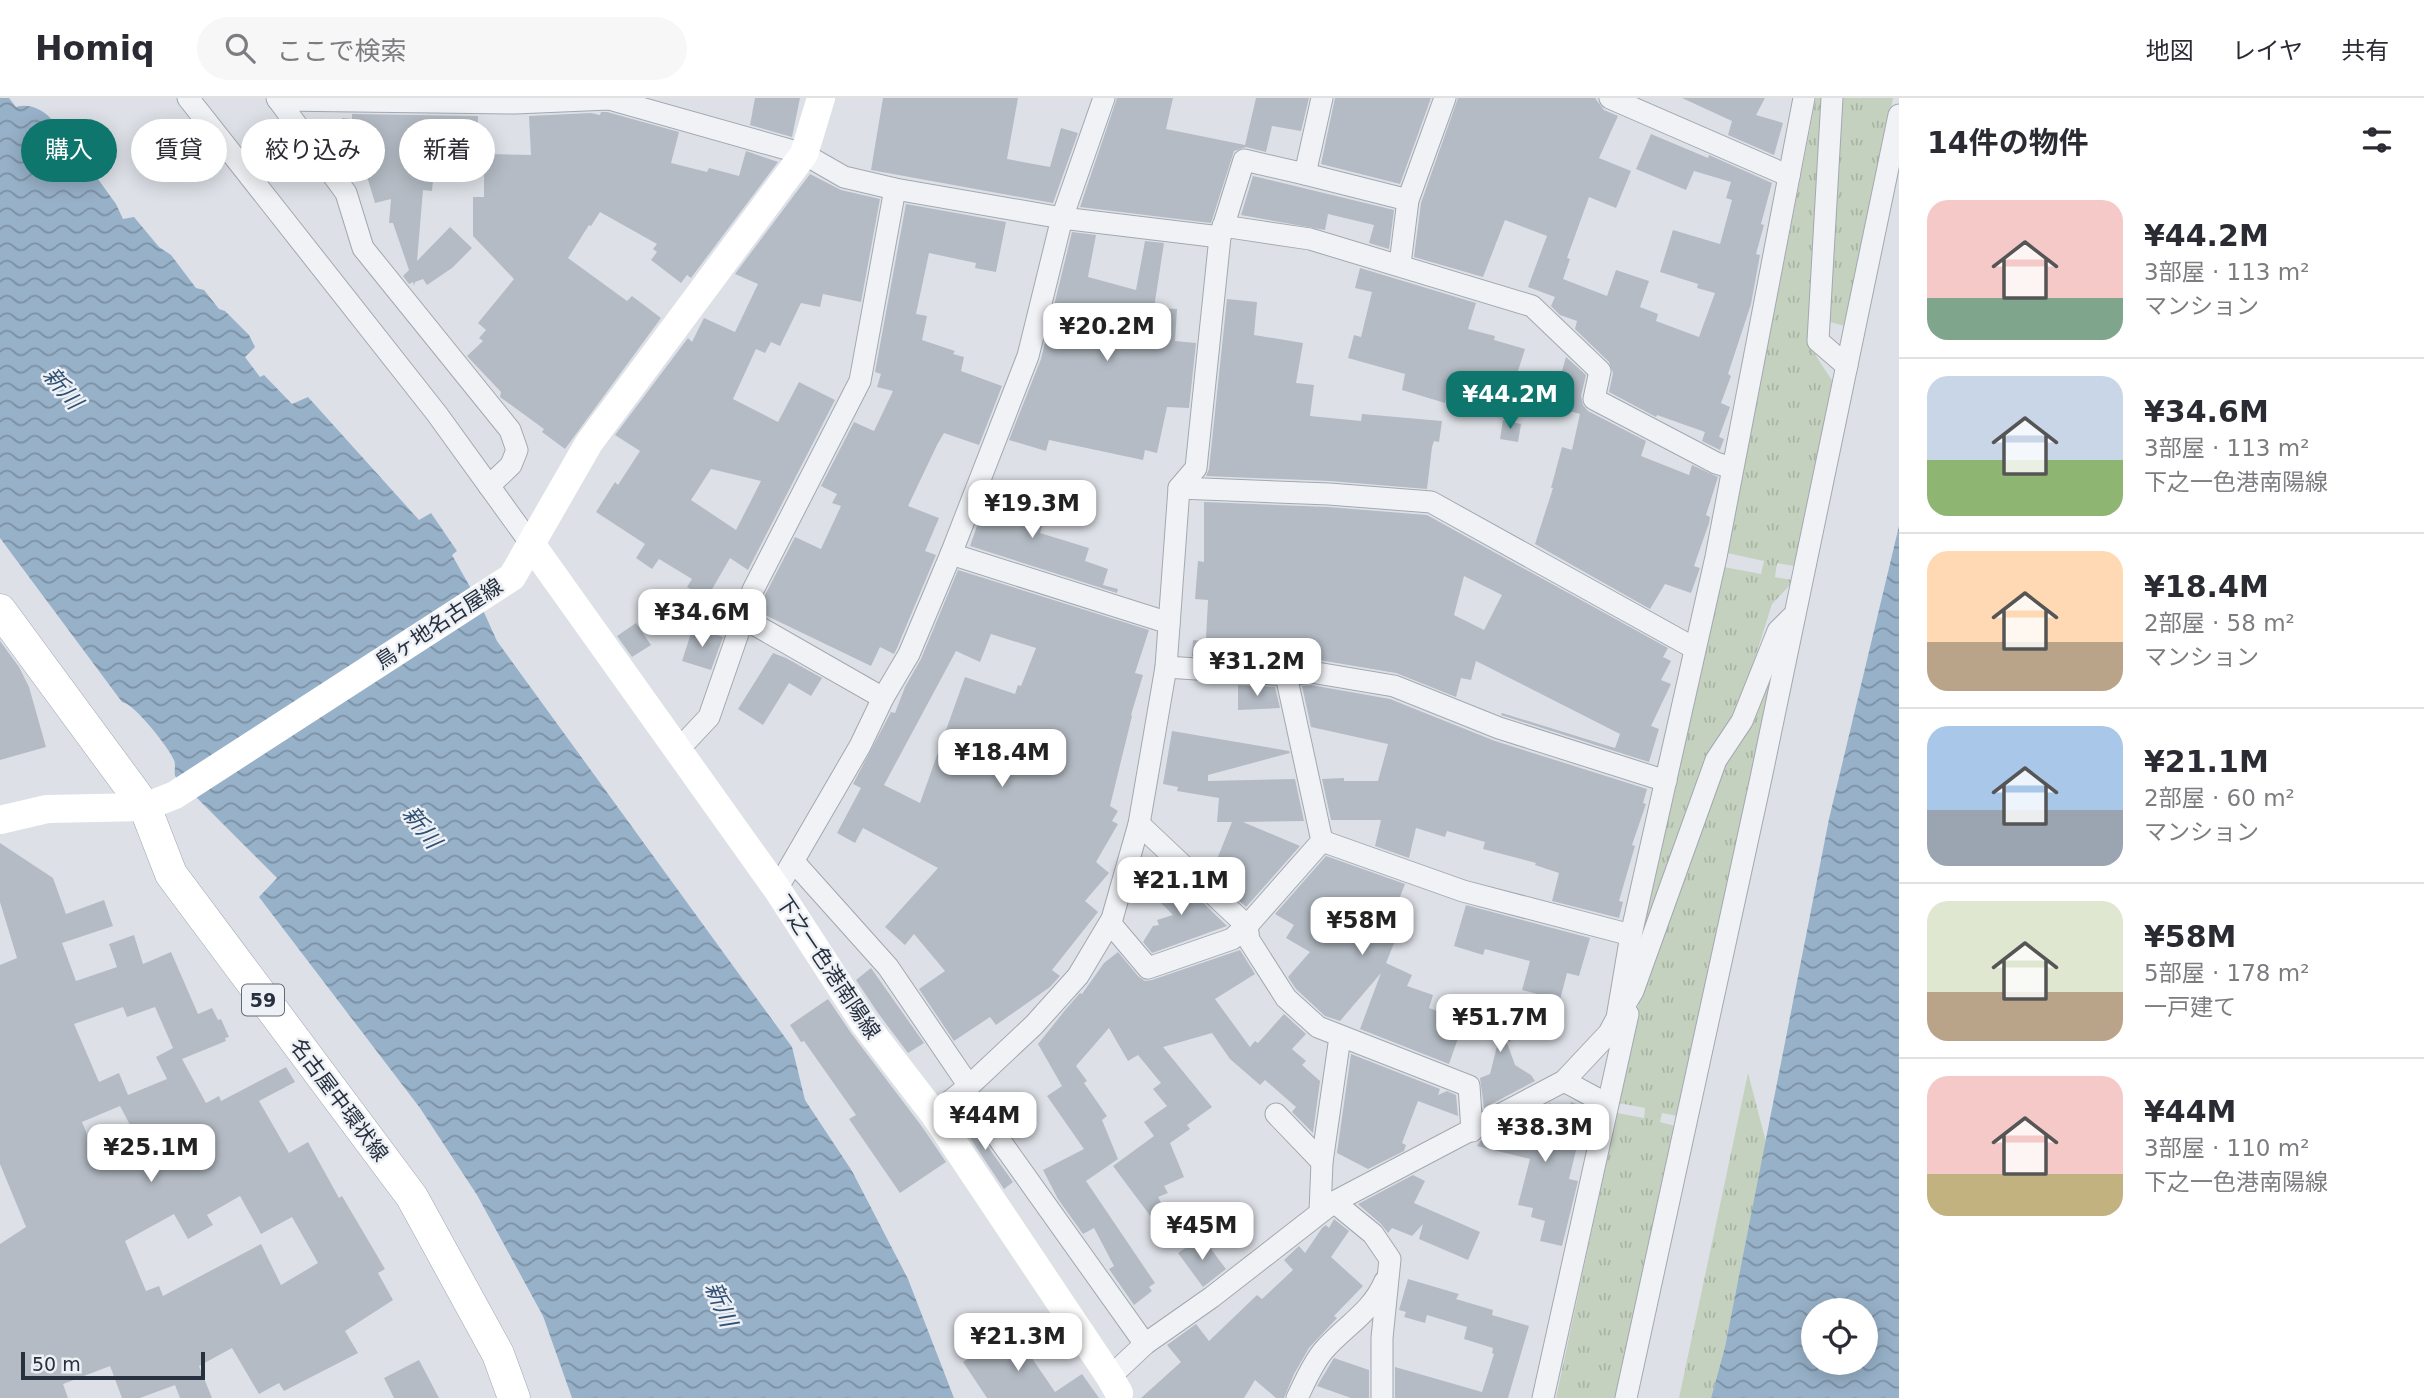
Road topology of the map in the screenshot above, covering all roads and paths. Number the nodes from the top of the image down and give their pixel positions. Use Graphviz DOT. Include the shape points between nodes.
graph roads {
  1 [pos="188,98"];
  2 [pos="821,98"];
  3 [pos="1104,98"];
  4 [pos="1322,98"];
  5 [pos="1445,98"];
  6 [pos="1610,98"];
  7 [pos="1804,98"];
  8 [pos="1832,98"];
  9 [pos="278,99"];
  10 [pos="1899,115"];
  11 [pos="804,155"];
  12 [pos="1305,174"];
  13 [pos="1789,176"];
  14 [pos="895,189"];
  15 [pos="1408,200"];
  16 [pos="1062,218"];
  17 [pos="1221,231"];
  18 [pos="1401,264"];
  19 [pos="1847,366"];
  20 [pos="1732,468"];
  21 [pos="489,486"];
  22 [pos="1179,488"];
  23 [pos="531,544"];
  24 [pos="951,554"];
  25 [pos="1794,614"];
  26 [pos="743,618"];
  27 [pos="1170,623"];
  28 [pos="4,625"];
  29 [pos="1694,648"];
  30 [pos="1166,667"];
  31 [pos="1286,675"];
  32 [pos="883,698"];
  33 [pos="678,750"];
  34 [pos="1666,781"];
  35 [pos="145,807"];
  36 [pos="0,820"];
  37 [pos="1139,824"];
  38 [pos="1322,841"];
  39 [pos="794,862"];
  40 [pos="777,890"];
  41 [pos="1110,923"];
  42 [pos="1247,926"];
  43 [pos="1631,934"];
  44 [pos="1633,991"];
  45 [pos="1616,1018"];
  46 [pos="1340,1037"];
  47 [pos="1564,1081"];
  48 [pos="967,1088"];
  49 [pos="1607,1104"];
  50 [pos="934,1114"];
  51 [pos="1276,1114"];
  52 [pos="1472,1131"];
  53 [pos="1321,1162"];
  54 [pos="1327,1207"];
  55 [pos="1389,1270"];
  56 [pos="1145,1344"];
  57 [pos="1118,1392"];
  58 [pos="514,1398"];
  59 [pos="1297,1398"];
  60 [pos="1382,1398"];
  61 [pos="1543,1398"];
  62 [pos="1626,1398"];
  1 -- 21 [label="street"];
  2 -- 11 [label="main road, 鳥ヶ地名古屋線"];
  3 -- 16 [label="street"];
  4 -- 12 [label="street"];
  5 -- 15 [label="street"];
  6 -- 13 [label="street"];
  7 -- 13 [label="street"];
  8 -- 19 [label="street" via="1818,341"];
  9 -- 11 [label="street" via="515,103 609,99"];
  9 -- 21 [label="street" via="346,193 363,248 510,430 517,450 511,465"];
  10 -- 19 [label="street"];
  11 -- 14 [label="street" via="844,177"];
  11 -- 23 [label="main road, 鳥ヶ地名古屋線" via="589,443"];
  12 -- 15 [label="street"];
  12 -- 17 [label="street" via="1244,160"];
  13 -- 20 [label="street"];
  14 -- 16 [label="street"];
  14 -- 26 [label="street" via="860,380"];
  15 -- 18 [label="street"];
  16 -- 17 [label="street"];
  16 -- 24 [label="street" via="1028,356"];
  17 -- 18 [label="street" via="1310,239"];
  17 -- 22 [label="street" via="1196,468"];
  18 -- 20 [label="street" via="1532,306 1600,371 1594,399"];
  19 -- 25 [label="street"];
  20 -- 29 [label="street"];
  21 -- 23 [label="street"];
  22 -- 27 [label="street"];
  22 -- 29 [label="street" via="1431,502"];
  23 -- 33 [label="main road, 下之一色港南陽線"];
  23 -- 35 [label="main road, 鳥ヶ地名古屋線" via="512,577 175,795"];
  24 -- 27 [label="street"];
  24 -- 32 [label="street" via="909,654"];
  25 -- 44 [label="street" via="1778,631 1742,721 1716,760"];
  25 -- 62 [label="street"];
  26 -- 32 [label="street"];
  26 -- 33 [label="street" via="709,717"];
  27 -- 30 [label="street"];
  28 -- 35 [label="main road, 名古屋中環状線 / 59"];
  29 -- 34 [label="street"];
  30 -- 31 [label="street"];
  30 -- 37 [label="street"];
  31 -- 34 [label="street" via="1311,672 1394,686 1499,728"];
  31 -- 38 [label="street"];
  32 -- 39 [label="street"];
  33 -- 40 [label="main road, 下之一色港南陽線"];
  34 -- 43 [label="street"];
  35 -- 36 [label="main road, 鳥ヶ地名古屋線" via="47,809"];
  35 -- 58 [label="main road, 名古屋中環状線 / 59" via="171,874 412,1197 498,1354"];
  37 -- 41 [label="street"];
  37 -- 42 [label="street"];
  38 -- 42 [label="street"];
  38 -- 43 [label="street" via="1463,891"];
  39 -- 40 [label="street"];
  39 -- 48 [label="street" via="888,967"];
  40 -- 50 [label="main road, 下之一色港南陽線" via="864,1023"];
  41 -- 42 [label="street" via="1148,968 1232,939"];
  41 -- 48 [label="street" via="1078,976"];
  42 -- 46 [label="street" via="1249,940 1286,998 1318,1027"];
  43 -- 45 [label="street"];
  44 -- 45 [label="street"];
  44 -- 49 [label="street"];
  45 -- 47 [label="street" via="1609,1033"];
  46 -- 52 [label="street" via="1469,1086"];
  46 -- 53 [label="street"];
  47 -- 49 [label="street"];
  47 -- 52 [label="street"];
  48 -- 50 [label="street"];
  48 -- 56 [label="street"];
  49 -- 61 [label="street"];
  50 -- 57 [label="main road, 下之一色港南陽線"];
  51 -- 53 [label="street"];
  52 -- 54 [label="street"];
  53 -- 54 [label="street"];
  54 -- 55 [label="street" via="1373,1234 1390,1259"];
  54 -- 56 [label="street"];
  55 -- 59 [label="street" via="1380,1294 1322,1353"];
  55 -- 60 [label="street"];
  56 -- 57 [label="street"];
}
